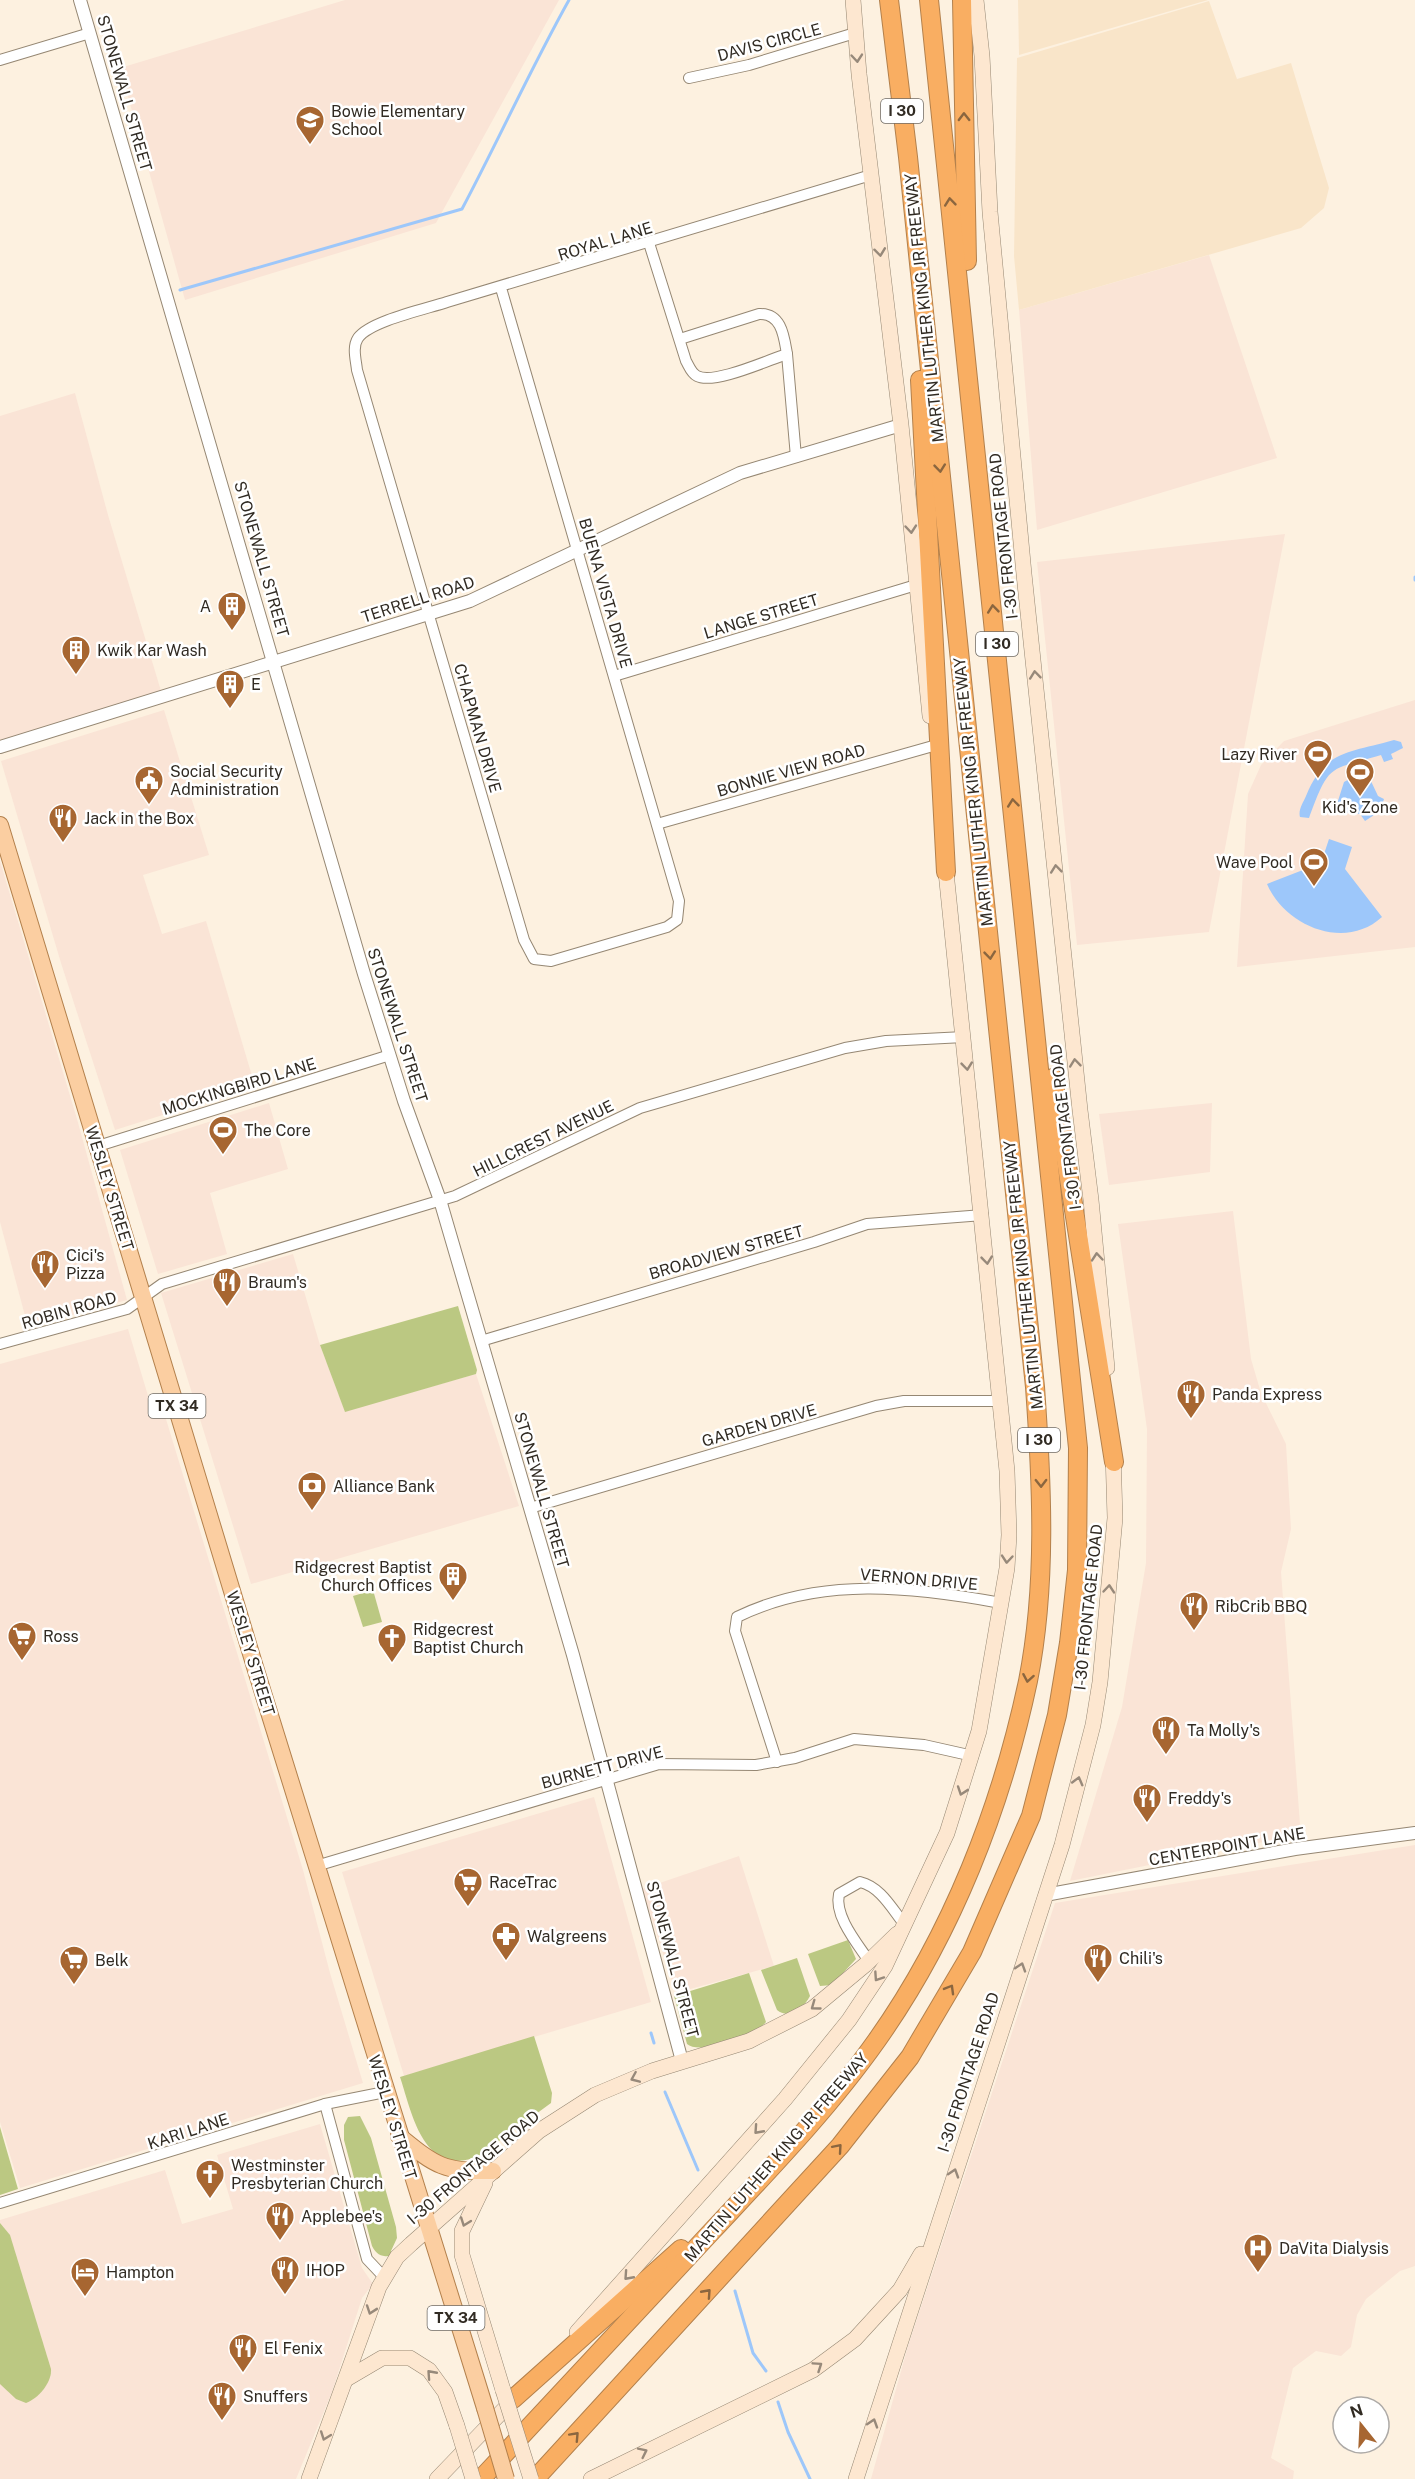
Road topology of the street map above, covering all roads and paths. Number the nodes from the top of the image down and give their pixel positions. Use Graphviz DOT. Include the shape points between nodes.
graph roads {
  1 [pos="80,0"];
  2 [pos="853,0"];
  3 [pos="889,0"];
  4 [pos="929,0"];
  5 [pos="962,0"];
  6 [pos="976,0"];
  7 [pos="90,33"];
  8 [pos="855,33"];
  9 [pos="0,60"];
  10 [pos="689,78"];
  11 [pos="871,175"];
  12 [pos="915,222"];
  13 [pos="649,243"];
  14 [pos="501,288"];
  15 [pos="680,339"];
  16 [pos="355,346"];
  17 [pos="787,354"];
  18 [pos="970,386"];
  19 [pos="901,425"];
  20 [pos="796,457"];
  21 [pos="578,549"];
  22 [pos="916,585"];
  23 [pos="430,614"];
  24 [pos="274,662"];
  25 [pos="614,676"];
  26 [pos="933,746"];
  27 [pos="0,747"];
  28 [pos="657,824"];
  29 [pos="0,825"];
  30 [pos="946,872"];
  31 [pos="1024,903"];
  32 [pos="680,908"];
  33 [pos="964,1037"];
  34 [pos="390,1055"];
  35 [pos="98,1146"];
  36 [pos="440,1200"];
  37 [pos="983,1215"];
  38 [pos="144,1298"];
  39 [pos="481,1341"];
  40 [pos="0,1344"];
  41 [pos="1001,1401"];
  42 [pos="1114,1462"];
  43 [pos="530,1508"];
  44 [pos="1001,1603"];
  45 [pos="973,1756"];
  46 [pos="777,1762"];
  47 [pos="607,1778"];
  48 [pos="1415,1833"];
  49 [pos="316,1866"];
  50 [pos="1045,1895"];
  51 [pos="905,1925"];
  52 [pos="869,1961"];
  53 [pos="682,2061"];
  54 [pos="385,2092"];
  55 [pos="325,2104"];
  56 [pos="398,2135"];
  57 [pos="493,2170"];
  58 [pos="764,2176"];
  59 [pos="0,2203"];
  60 [pos="937,2228"];
  61 [pos="427,2229"];
  62 [pos="384,2277"];
  63 [pos="348,2378"];
  64 [pos="508,2394"];
  65 [pos="309,2479"];
  66 [pos="437,2479"];
  67 [pos="473,2479"];
  68 [pos="482,2479"];
  69 [pos="506,2479"];
  70 [pos="533,2479"];
  71 [pos="591,2479"];
  72 [pos="856,2479"];
  1 -- 7 [label="street, STONEWALL STREET"];
  2 -- 8 [label="main road, I-30 FRONTAGE ROAD"];
  3 -- 12 [label="highway, MARTIN LUTHER KING JR FREEWAY / I 30"];
  18 -- 4 [label="highway, I 30, one-way"];
  18 -- 5 [label="highway, one-way"];
  42 -- 6 [label="main road, I-30 FRONTAGE ROAD, one-way" via="1091,1198 1026,594 991,223"];
  7 -- 9 [label="street"];
  7 -- 24 [label="street, STONEWALL STREET"];
  8 -- 10 [label="street, DAVIS CIRCLE" via="749,65"];
  8 -- 11 [label="main road, I-30 FRONTAGE ROAD, one-way"];
  11 -- 13 [label="street, ROYAL LANE"];
  11 -- 19 [label="main road, I-30 FRONTAGE ROAD, one-way"];
  12 -- 30 [label="highway" via="924,495"];
  12 -- 58 [label="highway, MARTIN LUTHER KING JR FREEWAY / I 30, one-way" via="1033,1366 1041,1467 1036,1622 1028,1680 989,1822 933,1949 851,2075"];
  13 -- 14 [label="street, ROYAL LANE"];
  13 -- 15 [label="street"];
  14 -- 16 [label="street, ROYAL LANE" via="386,322 365,331"];
  14 -- 21 [label="street, BUENA VISTA DRIVE"];
  15 -- 17 [label="street" via="692,371 703,378 721,377"];
  15 -- 17 [label="street" via="765,314 780,326"];
  16 -- 23 [label="street, CHAPMAN DRIVE" via="357,370"];
  17 -- 20 [label="street"];
  31 -- 18 [label="highway, I 30, one-way"];
  19 -- 20 [label="street, TERRELL ROAD"];
  19 -- 22 [label="main road, I-30 FRONTAGE ROAD, one-way"];
  20 -- 21 [label="street, TERRELL ROAD" via="740,473"];
  21 -- 23 [label="street, TERRELL ROAD" via="470,601"];
  21 -- 25 [label="street, BUENA VISTA DRIVE"];
  22 -- 25 [label="street, LANGE STREET"];
  22 -- 26 [label="main road, I-30 FRONTAGE ROAD"];
  23 -- 24 [label="street, TERRELL ROAD"];
  23 -- 32 [label="street, CHAPMAN DRIVE" via="524,940 534,958 565,958 667,927 677,920"];
  24 -- 27 [label="street, TERRELL ROAD"];
  24 -- 34 [label="street, STONEWALL STREET"];
  25 -- 28 [label="street, BUENA VISTA DRIVE"];
  26 -- 28 [label="street, BONNIE VIEW ROAD"];
  26 -- 30 [label="main road, I-30 FRONTAGE ROAD"];
  28 -- 32 [label="street, BUENA VISTA DRIVE"];
  29 -- 35 [label="main road, WESLEY STREET / TX 34"];
  30 -- 33 [label="main road, I-30 FRONTAGE ROAD"];
  31 -- 42 [label="highway"];
  70 -- 31 [label="highway, I 30, one-way" via="840,2146 910,2057 972,1952 1031,1816 1057,1715 1069,1642 1077,1570 1078,1448"];
  33 -- 36 [label="street, HILLCREST AVENUE" via="886,1041 845,1048 640,1108 491,1181"];
  33 -- 37 [label="main road, I-30 FRONTAGE ROAD, one-way"];
  34 -- 35 [label="street, MOCKINGBIRD LANE"];
  34 -- 36 [label="street, STONEWALL STREET"];
  35 -- 38 [label="main road, WESLEY STREET / TX 34"];
  36 -- 38 [label="street, HILLCREST AVENUE" via="162,1284"];
  36 -- 39 [label="street, STONEWALL STREET"];
  37 -- 39 [label="street, BROADVIEW STREET" via="867,1224"];
  37 -- 41 [label="main road, I-30 FRONTAGE ROAD, one-way"];
  38 -- 40 [label="street, ROBIN ROAD" via="127,1310"];
  38 -- 49 [label="main road, WESLEY STREET / TX 34"];
  39 -- 43 [label="street, STONEWALL STREET"];
  41 -- 43 [label="street, GARDEN DRIVE" via="904,1401 876,1406"];
  41 -- 44 [label="main road, I-30 FRONTAGE ROAD, one-way" via="1009,1535"];
  50 -- 42 [label="main road, I-30 FRONTAGE ROAD, one-way" via="1091,1735 1100,1682 1115,1518"];
  43 -- 47 [label="street, STONEWALL STREET"];
  44 -- 45 [label="main road, I-30 FRONTAGE ROAD"];
  44 -- 46 [label="street, VERNON DRIVE" via="842,1587 761,1605 737,1617 735,1631"];
  45 -- 46 [label="street, BURNETT DRIVE" via="854,1739"];
  45 -- 51 [label="main road, I-30 FRONTAGE ROAD, one-way" via="947,1833"];
  46 -- 47 [label="street, BURNETT DRIVE" via="669,1763"];
  47 -- 49 [label="street, BURNETT DRIVE"];
  47 -- 53 [label="street, STONEWALL STREET"];
  48 -- 50 [label="street, CENTERPOINT LANE" via="1295,1849"];
  49 -- 54 [label="main road, WESLEY STREET / TX 34"];
  60 -- 50 [label="main road, I-30 FRONTAGE ROAD, one-way"];
  51 -- 52 [label="main road, I-30 FRONTAGE ROAD"];
  51 -- 52 [label="street" via="868,1884 860,1882 839,1894 837,1904 844,1921"];
  51 -- 64 [label="main road, I-30 FRONTAGE ROAD, one-way" via="885,1966 849,2020 785,2099 599,2309"];
  52 -- 53 [label="main road, I-30 FRONTAGE ROAD, one-way" via="812,2009 749,2041"];
  53 -- 57 [label="main road, I-30 FRONTAGE ROAD, one-way" via="595,2095 539,2132"];
  54 -- 55 [label="street, KARI LANE"];
  54 -- 56 [label="main road, WESLEY STREET / TX 34"];
  55 -- 59 [label="street, KARI LANE"];
  55 -- 62 [label="street" via="366,2259"];
  56 -- 57 [label="main road" via="446,2169"];
  56 -- 61 [label="main road, WESLEY STREET / TX 34"];
  57 -- 61 [label="main road, I-30 FRONTAGE ROAD"];
  57 -- 64 [label="main road, one-way" via="462,2230 462,2255"];
  58 -- 64 [label="highway"];
  58 -- 68 [label="highway, MARTIN LUTHER KING JR FREEWAY / I 30"];
  71 -- 60 [label="main road, I-30 FRONTAGE ROAD, one-way" via="813,2370 855,2339 900,2290"];
  72 -- 60 [label="main road, I-30 FRONTAGE ROAD, one-way"];
  61 -- 62 [label="main road, I-30 FRONTAGE ROAD"];
  61 -- 69 [label="main road, WESLEY STREET / TX 34, bridge"];
  62 -- 63 [label="main road, I-30 FRONTAGE ROAD, one-way"];
  63 -- 65 [label="main road, I-30 FRONTAGE ROAD, one-way"];
  67 -- 63 [label="main road, one-way, bridge" via="457,2426 440,2385 429,2370 410,2358 382,2358"];
  64 -- 66 [label="main road, I-30 FRONTAGE ROAD"];
  64 -- 70 [label="main road, bridge"];
}
